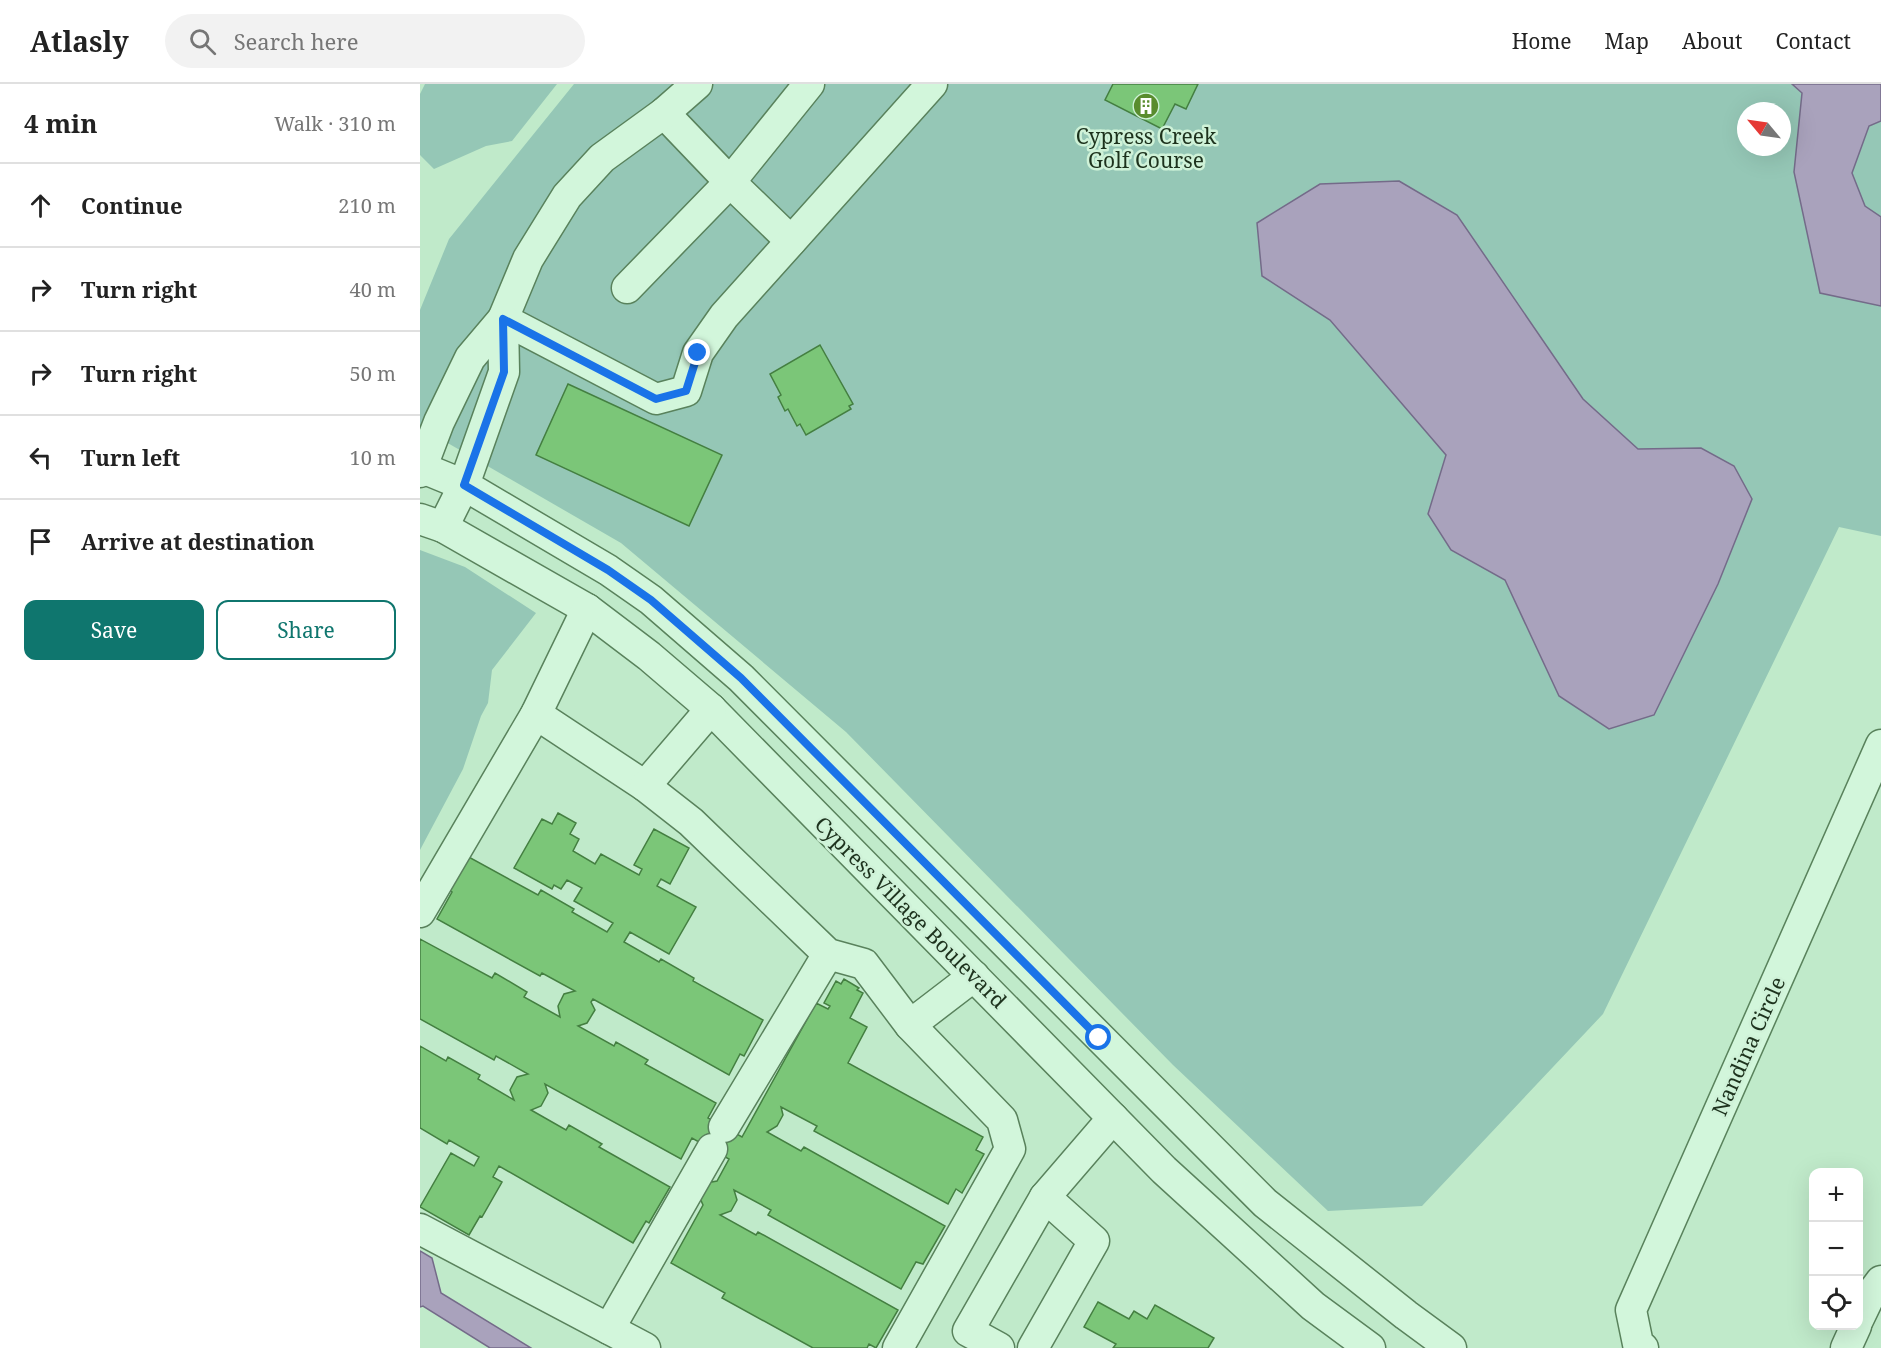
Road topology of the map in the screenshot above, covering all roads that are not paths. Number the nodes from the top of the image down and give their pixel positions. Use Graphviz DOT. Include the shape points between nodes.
graph roads {
  1 [pos="697,84"];
  2 [pos="809,84"];
  3 [pos="932,84"];
  4 [pos="664,113"];
  5 [pos="730,182"];
  6 [pos="791,241"];
  7 [pos="627,288"];
  8 [pos="503,319"];
  9 [pos="421,469"];
  10 [pos="464,485"];
  11 [pos="431,523"];
  12 [pos="587,609"];
  13 [pos="711,709"];
  14 [pos="536,714"];
  15 [pos="1881,745"];
  16 [pos="645,786"];
  17 [pos="420,912"];
  18 [pos="828,954"];
  19 [pos="974,976"];
  20 [pos="910,1025"];
  21 [pos="1113,1118"];
  22 [pos="1045,1197"];
  23 [pos="420,1229"];
  24 [pos="1881,1281"];
  25 [pos="1863,1310"];
  26 [pos="1406,1315"];
  27 [pos="609,1329"];
  28 [pos="1854,1330"];
  29 [pos="645,1348"];
  30 [pos="898,1348"];
  31 [pos="999,1348"];
  32 [pos="1032,1348"];
  33 [pos="1370,1348"];
  34 [pos="1382,1348"];
  35 [pos="1451,1348"];
  36 [pos="1643,1348"];
  37 [pos="1846,1348"];
  1 -- 4 [label="street"];
  2 -- 5 [label="street"];
  3 -- 6 [label="street"];
  4 -- 5 [label="street"];
  4 -- 8 [label="street" via="602,158 567,196 528,259"];
  5 -- 6 [label="street"];
  5 -- 7 [label="street"];
  6 -- 8 [label="street" via="705,343 686,391 656,399"];
  8 -- 9 [label="street" via="470,358"];
  8 -- 10 [label="street" via="504,372"];
  9 -- 10 [label="street"];
  10 -- 11 [label="street"];
  10 -- 26 [label="street" via="651,600 741,678 1265,1203"];
  11 -- 12 [label="street, Cypress Village Boulevard"];
  12 -- 13 [label="street, Cypress Village Boulevard"];
  12 -- 14 [label="street"];
  13 -- 16 [label="street"];
  13 -- 19 [label="street, Cypress Village Boulevard"];
  14 -- 16 [label="street"];
  14 -- 17 [label="street"];
  15 -- 36 [label="street, Nandina Circle" via="1631,1310 1638,1344"];
  16 -- 18 [label="street" via="691,822"];
  18 -- 20 [label="street" via="864,964"];
  18 -- 27 [label="street"];
  19 -- 20 [label="street"];
  19 -- 21 [label="street, Cypress Village Boulevard"];
  20 -- 30 [label="street" via="1002,1120 1010,1149"];
  21 -- 22 [label="street"];
  21 -- 33 [label="street, Cypress Village Boulevard" via="1313,1306"];
  22 -- 31 [label="street" via="968,1331"];
  22 -- 32 [label="street" via="1094,1241"];
  23 -- 27 [label="street"];
  24 -- 25 [label="street"];
  26 -- 34 [label="street"];
  26 -- 35 [label="street"];
  27 -- 29 [label="street"];
  28 -- 37 [label="street"];
}
